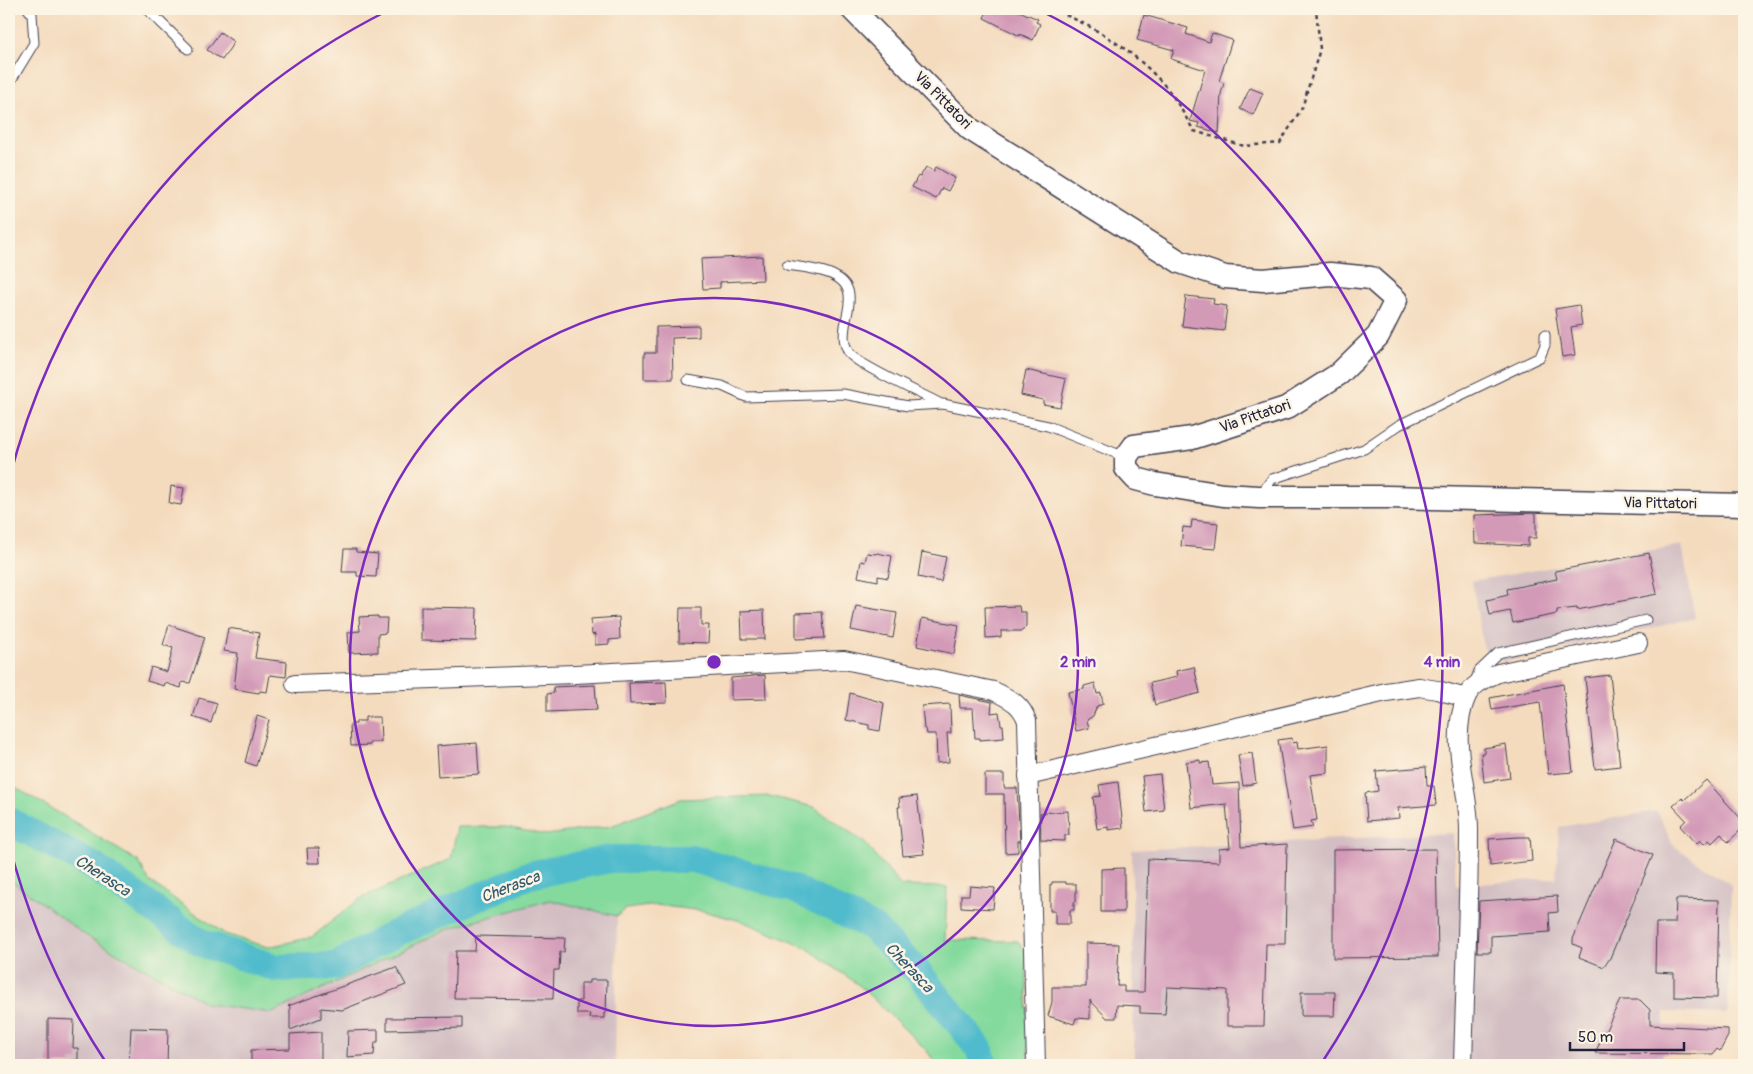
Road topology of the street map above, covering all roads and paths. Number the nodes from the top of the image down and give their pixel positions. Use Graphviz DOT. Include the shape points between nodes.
graph roads {
  1 [pos="28,9"];
  2 [pos="147,9"];
  3 [pos="852,9"];
  4 [pos="1051,9"];
  5 [pos="1316,9"];
  6 [pos="188,49"];
  7 [pos="9,84"];
  8 [pos="787,266"];
  9 [pos="1545,335"];
  10 [pos="688,380"];
  11 [pos="942,404"];
  12 [pos="1126,457"];
  13 [pos="1258,497"];
  14 [pos="1744,505"];
  15 [pos="1646,620"];
  16 [pos="1638,643"];
  17 [pos="294,684"];
  18 [pos="1469,693"];
  19 [pos="1028,776"];
  20 [pos="1036,1065"];
  21 [pos="1463,1065"];
  1 -- 7 [label="lane" via="32,14 34,42"];
  2 -- 6 [label="lane"];
  3 -- 12 [label="street, Via Pittatori" via="970,129 1180,262 1224,277 1262,280 1330,274 1371,278 1396,300 1378,336 1346,368 1286,408 1192,438 1134,446"];
  4 -- 5 [label="path" via="1071,16 1124,48 1165,86 1194,131 1244,146 1280,143 1302,108 1320,49"];
  8 -- 11 [label="lane" via="817,269 839,278 849,292 843,337 850,354 866,366"];
  9 -- 13 [label="lane" via="1540,356 1399,425 1364,449 1272,479"];
  10 -- 11 [label="lane" via="722,386 746,397 843,394 908,406"];
  11 -- 12 [label="lane" via="1048,426"];
  12 -- 13 [label="street, Via Pittatori" via="1126,468 1136,479 1223,495"];
  13 -- 14 [label="street, Via Pittatori"];
  15 -- 18 [label="lane" via="1498,653 1479,671"];
  16 -- 18 [label="street" via="1498,673 1484,679"];
  17 -- 19 [label="street" via="844,660 994,691 1012,700 1023,710 1027,720"];
  18 -- 19 [label="street" via="1419,687 1386,692"];
  18 -- 21 [label="street" via="1458,745 1469,827"];
  19 -- 20 [label="street"];
}
